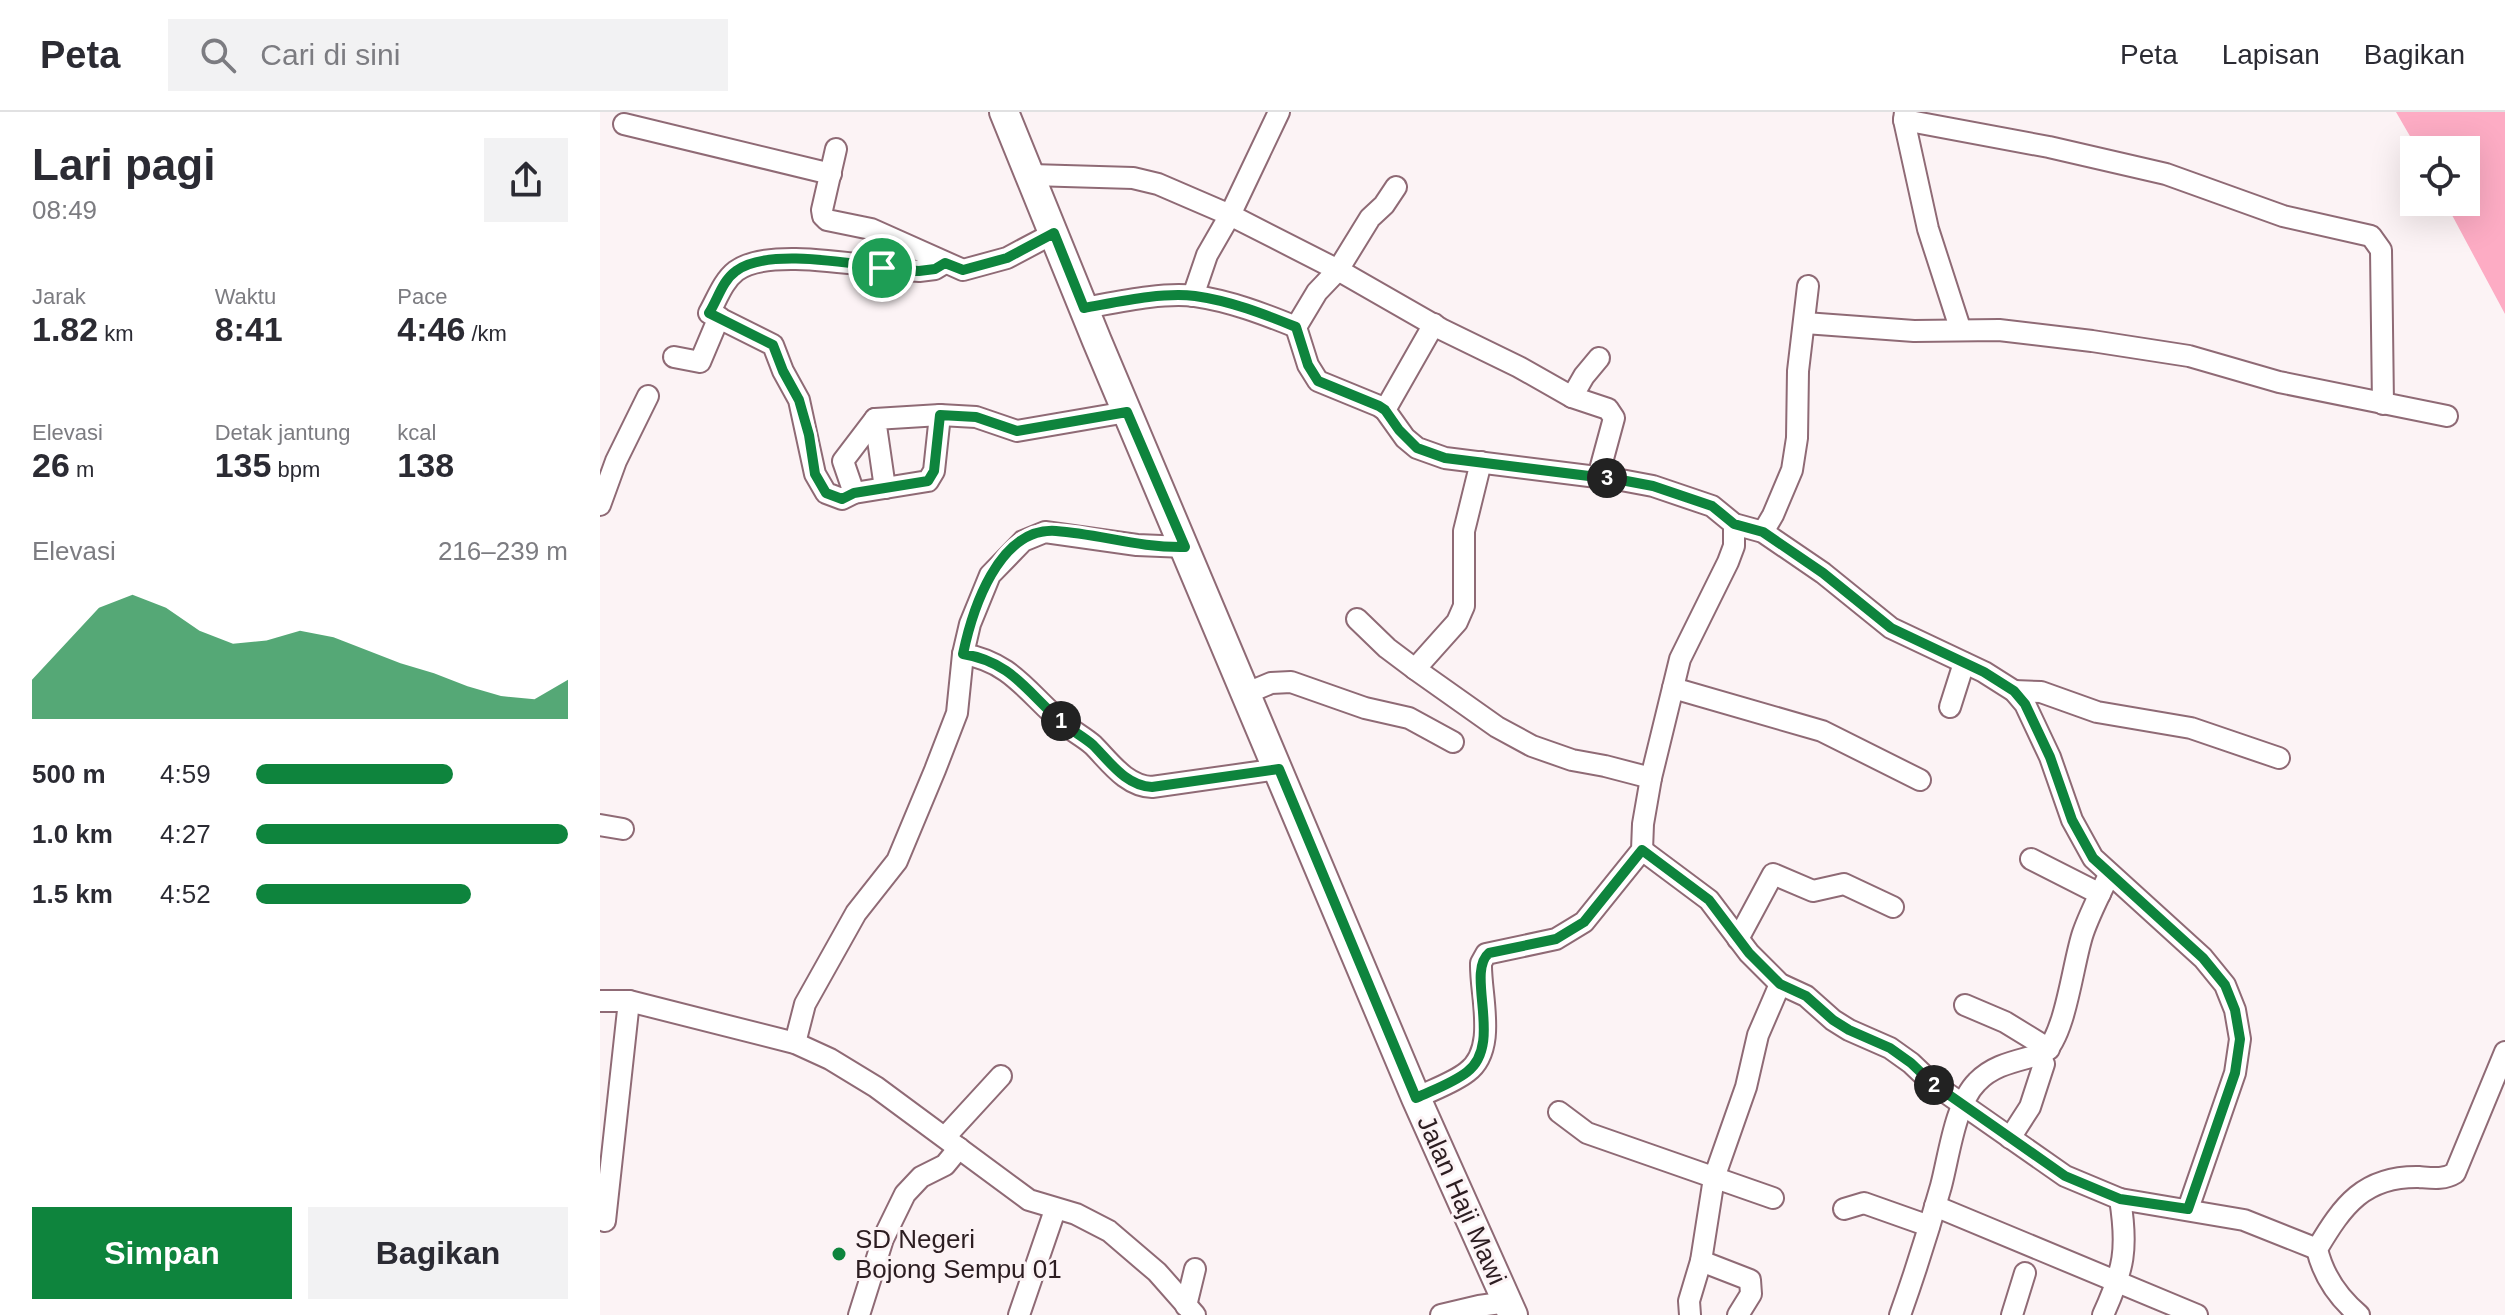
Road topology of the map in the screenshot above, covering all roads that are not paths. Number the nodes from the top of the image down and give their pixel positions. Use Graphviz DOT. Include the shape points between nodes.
graph roads {
  1 [pos="1004,112"];
  2 [pos="1279,112"];
  3 [pos="1904,116"];
  4 [pos="624,124"];
  5 [pos="836,149"];
  6 [pos="831,174"];
  7 [pos="1031,175"];
  8 [pos="1396,187"];
  9 [pos="1230,215"];
  10 [pos="1054,233"];
  11 [pos="945,263"];
  12 [pos="1338,270"];
  13 [pos="1808,286"];
  14 [pos="1193,296"];
  15 [pos="1084,308"];
  16 [pos="719,317"];
  17 [pos="1805,323"];
  18 [pos="1434,324"];
  19 [pos="1296,327"];
  20 [pos="1960,328"];
  21 [pos="674,357"];
  22 [pos="1599,358"];
  23 [pos="648,396"];
  24 [pos="1572,397"];
  25 [pos="2383,404"];
  26 [pos="1385,410"];
  27 [pos="1127,412"];
  28 [pos="940,415"];
  29 [pos="2447,416"];
  30 [pos="875,419"];
  31 [pos="608,458"];
  32 [pos="1481,462"];
  33 [pos="1598,477"];
  34 [pos="885,488"];
  35 [pos="854,493"];
  36 [pos="600,505"];
  37 [pos="1734,524"];
  38 [pos="1763,532"];
  39 [pos="1185,547"];
  40 [pos="1357,619"];
  41 [pos="963,654"];
  42 [pos="1964,663"];
  43 [pos="1415,669"];
  44 [pos="1673,688"];
  45 [pos="2014,691"];
  46 [pos="1247,693"];
  47 [pos="1950,707"];
  48 [pos="1453,742"];
  49 [pos="2279,758"];
  50 [pos="1279,769"];
  51 [pos="1651,778"];
  52 [pos="1920,780"];
  53 [pos="600,825"];
  54 [pos="623,829"];
  55 [pos="1642,850"];
  56 [pos="2031,859"];
  57 [pos="2109,875"];
  58 [pos="2100,894"];
  59 [pos="1893,907"];
  60 [pos="1738,939"];
  61 [pos="1780,984"];
  62 [pos="600,1001"];
  63 [pos="629,1001"];
  64 [pos="1965,1005"];
  65 [pos="795,1043"];
  66 [pos="2505,1052"];
  67 [pos="2046,1056"];
  68 [pos="1001,1076"];
  69 [pos="1416,1098"];
  70 [pos="1963,1106"];
  71 [pos="1559,1112"];
  72 [pos="2010,1138"];
  73 [pos="952,1142"];
  74 [pos="1714,1178"];
  75 [pos="1773,1198"];
  76 [pos="2120,1199"];
  77 [pos="1844,1209"];
  78 [pos="2188,1209"];
  79 [pos="1055,1210"];
  80 [pos="1932,1216"];
  81 [pos="605,1221"];
  82 [pos="2317,1249"];
  83 [pos="1701,1261"];
  84 [pos="1195,1269"];
  85 [pos="2025,1273"];
  86 [pos="2119,1281"];
  87 [pos="1511,1309"];
  88 [pos="1191,1311"];
  89 [pos="2354,1313"];
  90 [pos="859,1315"];
  91 [pos="1019,1315"];
  92 [pos="1441,1315"];
  93 [pos="1690,1315"];
  94 [pos="1738,1315"];
  95 [pos="1900,1315"];
  96 [pos="2012,1315"];
  97 [pos="2103,1315"];
  98 [pos="2197,1315"];
  1 -- 7 [label="street, Jalan Haji Mawi"];
  2 -- 9 [label="street"];
  3 -- 20 [label="street" via="1928,229"];
  3 -- 25 [label="street" via="2166,174 2283,216 2371,236 2381,250"];
  4 -- 6 [label="street"];
  5 -- 6 [label="street"];
  6 -- 11 [label="street" via="822,210 827,220 871,229"];
  7 -- 9 [label="street" via="1146,180"];
  7 -- 10 [label="street, Jalan Haji Mawi"];
  8 -- 12 [label="street"];
  9 -- 12 [label="street"];
  9 -- 14 [label="street" via="1207,255"];
  10 -- 11 [label="street" via="1007,258 963,270"];
  10 -- 15 [label="street, Jalan Haji Mawi"];
  11 -- 16 [label="street" via="919,271 800,259 750,263 728,278 709,313"];
  12 -- 18 [label="street"];
  12 -- 19 [label="street"];
  13 -- 17 [label="street"];
  14 -- 15 [label="street"];
  14 -- 19 [label="street"];
  15 -- 27 [label="street, Jalan Haji Mawi"];
  16 -- 21 [label="street" via="700,362"];
  16 -- 35 [label="street" via="773,345 799,400 819,482 835,498"];
  17 -- 20 [label="street" via="1914,331"];
  17 -- 38 [label="street" via="1792,470"];
  18 -- 24 [label="street"];
  18 -- 26 [label="street"];
  19 -- 26 [label="street" via="1318,381"];
  20 -- 25 [label="street" via="2189,356"];
  22 -- 24 [label="street"];
  23 -- 31 [label="street"];
  24 -- 33 [label="street" via="1614,415"];
  25 -- 29 [label="street"];
  26 -- 32 [label="street" via="1417,448"];
  27 -- 28 [label="street" via="1017,431 976,417"];
  27 -- 39 [label="street, Jalan Haji Mawi"];
  28 -- 30 [label="street"];
  28 -- 34 [label="street" via="931,476 923,484"];
  30 -- 34 [label="street"];
  30 -- 35 [label="street" via="843,461"];
  31 -- 36 [label="street"];
  32 -- 33 [label="street"];
  32 -- 43 [label="street" via="1464,531 1464,606 1457,622"];
  33 -- 37 [label="street" via="1653,486 1712,506"];
  34 -- 35 [label="street"];
  37 -- 38 [label="street"];
  37 -- 44 [label="street" via="1734,546 1685,645"];
  38 -- 42 [label="street" via="1891,628"];
  39 -- 41 [label="street" via="1056,531 1034,535 990,575"];
  39 -- 46 [label="street, Jalan Haji Mawi"];
  40 -- 43 [label="street"];
  41 -- 50 [label="street" via="986,658 1002,668 1136,785"];
  41 -- 65 [label="street" via="957,713 897,861 840,939 805,1004"];
  42 -- 45 [label="street"];
  42 -- 47 [label="street"];
  43 -- 51 [label="street" via="1532,746"];
  44 -- 51 [label="street"];
  44 -- 52 [label="street" via="1822,731"];
  45 -- 49 [label="street" via="2052,694 2097,712 2191,728"];
  45 -- 57 [label="street" via="2050,757 2084,844"];
  46 -- 48 [label="street" via="1291,682 1409,718"];
  46 -- 50 [label="street, Jalan Haji Mawi"];
  50 -- 69 [label="street, Jalan Haji Mawi"];
  51 -- 55 [label="street"];
  53 -- 54 [label="street"];
  55 -- 60 [label="street" via="1709,900"];
  55 -- 69 [label="street" via="1584,922 1556,939 1483,957 1480,1054 1467,1072"];
  56 -- 58 [label="street"];
  57 -- 58 [label="street"];
  57 -- 78 [label="street" via="2203,958 2225,985 2239,1024 2235,1073"];
  58 -- 67 [label="street"];
  59 -- 60 [label="street" via="1844,884 1813,891 1773,874"];
  60 -- 61 [label="street"];
  61 -- 70 [label="street" via="1806,996 1849,1030 1890,1048"];
  61 -- 74 [label="street" via="1758,1035"];
  62 -- 63 [label="street"];
  63 -- 65 [label="street"];
  63 -- 81 [label="street"];
  64 -- 67 [label="street" via="2005,1022"];
  65 -- 73 [label="street" via="876,1087"];
  66 -- 82 [label="street" via="2455,1173 2371,1186 2344,1208"];
  67 -- 70 [label="street" via="1990,1071 1974,1084"];
  67 -- 72 [label="street" via="2030,1107"];
  68 -- 73 [label="street"];
  69 -- 87 [label="street, Jalan Haji Mawi"];
  70 -- 72 [label="street"];
  70 -- 80 [label="street"];
  71 -- 74 [label="street" via="1587,1133"];
  72 -- 76 [label="street" via="2065,1176"];
  73 -- 79 [label="street" via="1029,1200"];
  73 -- 90 [label="street" via="945,1165 921,1177 905,1194 883,1239"];
  74 -- 75 [label="street"];
  74 -- 83 [label="street"];
  76 -- 78 [label="street"];
  76 -- 86 [label="street" via="2125,1232"];
  77 -- 80 [label="street" via="1864,1203"];
  78 -- 82 [label="street" via="2244,1220"];
  79 -- 88 [label="street" via="1109,1231 1157,1272"];
  79 -- 91 [label="street"];
  80 -- 86 [label="street"];
  80 -- 95 [label="street"];
  82 -- 89 [label="street" via="2329,1279"];
  83 -- 93 [label="street"];
  83 -- 94 [label="street" via="1750,1280 1751,1294"];
  84 -- 88 [label="street"];
  85 -- 96 [label="street"];
  86 -- 97 [label="street"];
  86 -- 98 [label="street"];
  87 -- 92 [label="street" via="1464,1309"];
}
